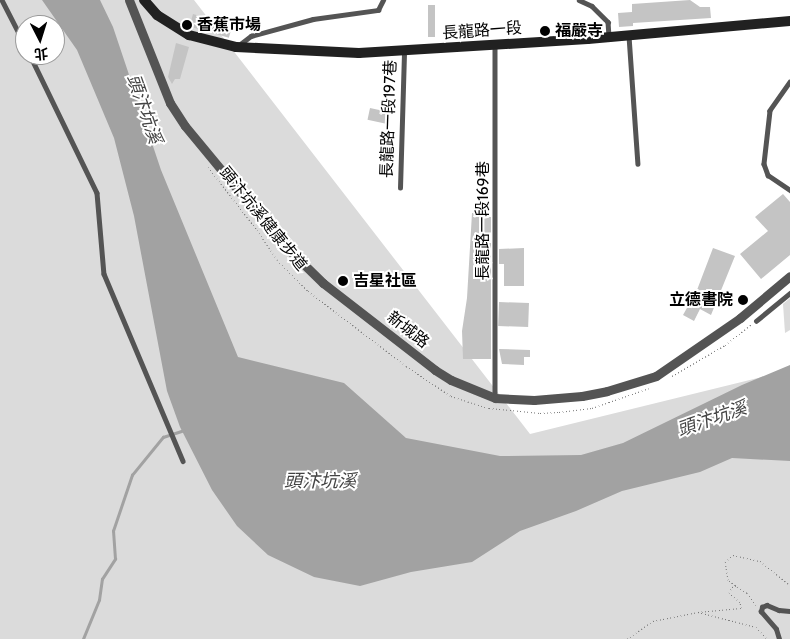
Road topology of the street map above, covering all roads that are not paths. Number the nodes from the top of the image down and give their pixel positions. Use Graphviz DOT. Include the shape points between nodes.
graph roads {
  1 [pos="2,0"];
  2 [pos="128,0"];
  3 [pos="144,0"];
  4 [pos="382,0"];
  5 [pos="580,0"];
  6 [pos="790,21"];
  7 [pos="15,25"];
  8 [pos="629,35"];
  9 [pos="608,37"];
  10 [pos="495,44"];
  11 [pos="236,47"];
  12 [pos="404,52"];
  13 [pos="35,65"];
  14 [pos="790,82"];
  15 [pos="638,164"];
  16 [pos="400,188"];
  17 [pos="790,190"];
  18 [pos="790,276"];
  19 [pos="790,293"];
  20 [pos="756,320"];
  21 [pos="495,398"];
  22 [pos="183,461"];
  23 [pos="790,611"];
  24 [pos="779,639"];
  1 -- 7 [label="lane"];
  2 -- 21 [label="street, 新城路" via="170,103 185,126 281,242 323,283 435,370"];
  3 -- 11 [label="main road, 長龍路一段" via="157,15 190,35"];
  4 -- 11 [label="lane" via="378,10 313,19 251,36"];
  5 -- 9 [label="lane" via="592,6 608,22"];
  6 -- 8 [label="main road, 長龍路一段"];
  8 -- 9 [label="main road, 長龍路一段"];
  8 -- 15 [label="lane"];
  9 -- 10 [label="main road, 長龍路一段"];
  10 -- 12 [label="main road, 長龍路一段"];
  10 -- 21 [label="lane, 長龍路一段169巷"];
  11 -- 12 [label="main road, 長龍路一段"];
  12 -- 16 [label="lane, 長龍路一段197巷"];
  13 -- 22 [label="lane" via="97,193 104,274"];
  14 -- 17 [label="lane" via="770,111 764,164 768,175"];
  18 -- 21 [label="street, 新城路" via="740,318 656,376 582,396 534,400"];
  19 -- 20 [label="lane"];
  23 -- 24 [label="lane" via="767,605 762,607 761,612 776,629"];
}
